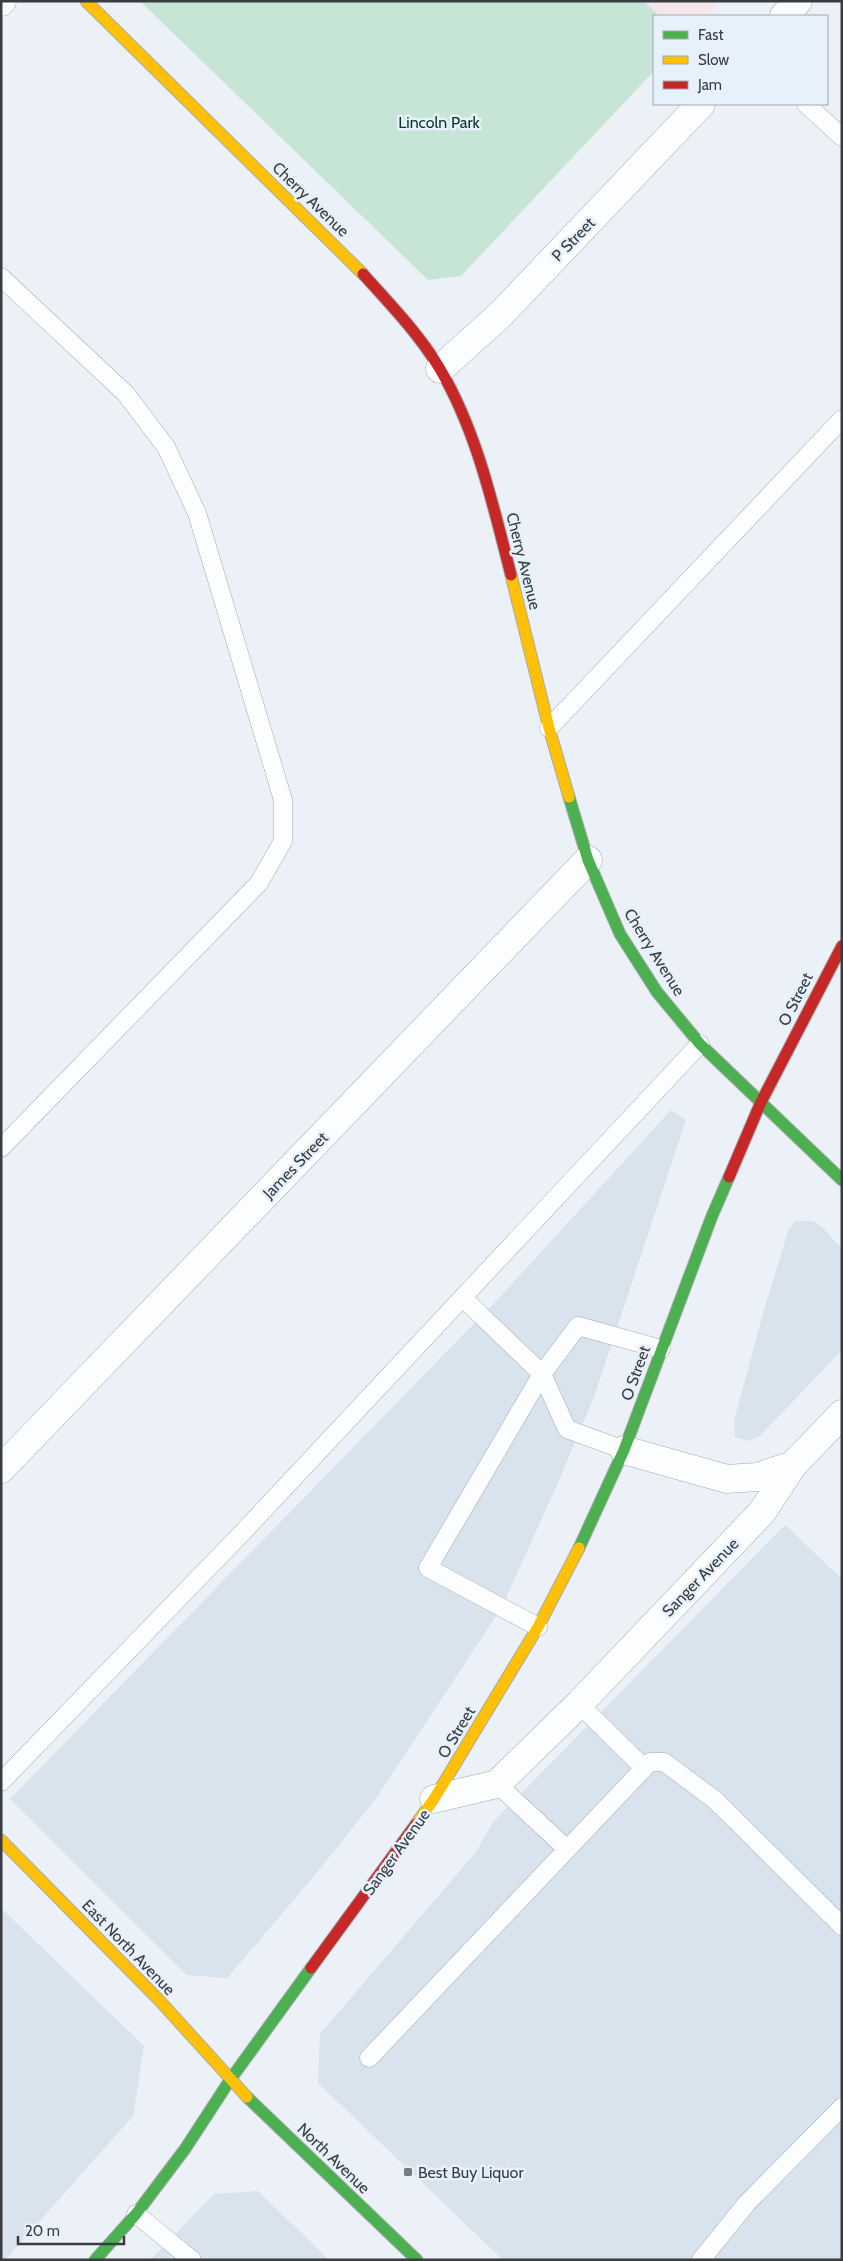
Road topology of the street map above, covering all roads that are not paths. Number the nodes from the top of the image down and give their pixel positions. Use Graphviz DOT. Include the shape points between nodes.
graph roads {
  1 [pos="86,1"];
  2 [pos="798,1"];
  3 [pos="785,15"];
  4 [pos="700,105"];
  5 [pos="807,105"];
  6 [pos="842,137"];
  7 [pos="1,277"];
  8 [pos="440,369"];
  9 [pos="842,419"];
  10 [pos="549,728"];
  11 [pos="588,860"];
  12 [pos="842,946"];
  13 [pos="700,1044"];
  14 [pos="761,1102"];
  15 [pos="1,1148"];
  16 [pos="842,1180"];
  17 [pos="463,1298"];
  18 [pos="661,1348"];
  19 [pos="542,1374"];
  20 [pos="842,1414"];
  21 [pos="624,1450"];
  22 [pos="794,1465"];
  23 [pos="1,1469"];
  24 [pos="538,1627"];
  25 [pos="579,1704"];
  26 [pos="644,1768"];
  27 [pos="1,1782"];
  28 [pos="497,1784"];
  29 [pos="434,1799"];
  30 [pos="1,1840"];
  31 [pos="567,1849"];
  32 [pos="842,1926"];
  33 [pos="369,2058"];
  34 [pos="230,2080"];
  35 [pos="842,2107"];
  36 [pos="136,2214"];
  37 [pos="95,2260"];
  38 [pos="192,2260"];
  39 [pos="417,2260"];
  40 [pos="701,2260"];
  1 -- 8 [label="street, Cherry Avenue" via="346,256 410,326"];
  2 -- 3 [label="street"];
  4 -- 8 [label="street, P Street" via="499,316"];
  5 -- 6 [label="lane"];
  7 -- 15 [label="lane" via="126,394 166,447 197,512 278,782 283,800 284,841 259,883"];
  8 -- 10 [label="street, Cherry Avenue" via="467,424 487,480"];
  9 -- 10 [label="lane"];
  10 -- 11 [label="street, Cherry Avenue"];
  11 -- 13 [label="street, Cherry Avenue" via="620,934 656,992"];
  11 -- 23 [label="street, James Street"];
  12 -- 14 [label="street, O Street"];
  13 -- 14 [label="street, Cherry Avenue"];
  13 -- 17 [label="lane"];
  14 -- 16 [label="street, Cherry Avenue"];
  14 -- 18 [label="street, O Street"];
  17 -- 19 [label="lane"];
  17 -- 27 [label="lane"];
  18 -- 19 [label="lane" via="578,1326"];
  18 -- 21 [label="street, O Street"];
  19 -- 21 [label="lane" via="567,1429"];
  19 -- 24 [label="lane" via="428,1568"];
  20 -- 22 [label="street, Sanger Avenue"];
  21 -- 22 [label="street, Sanger Avenue" via="727,1479 757,1477"];
  21 -- 24 [label="street, O Street" via="573,1561"];
  22 -- 25 [label="street, Sanger Avenue" via="762,1512"];
  24 -- 29 [label="street, O Street"];
  25 -- 26 [label="lane"];
  25 -- 28 [label="street, Sanger Avenue"];
  26 -- 31 [label="lane"];
  26 -- 32 [label="lane" via="650,1762 664,1762 715,1800"];
  28 -- 29 [label="street, Sanger Avenue"];
  28 -- 31 [label="lane"];
  29 -- 34 [label="street, Sanger Avenue"];
  30 -- 34 [label="street, East North Avenue" via="159,2000"];
  31 -- 33 [label="lane"];
  34 -- 36 [label="street, Sanger Avenue" via="185,2149"];
  34 -- 39 [label="street, North Avenue"];
  35 -- 40 [label="lane" via="747,2203"];
  36 -- 37 [label="street, Sanger Avenue"];
  36 -- 38 [label="lane"];
}
